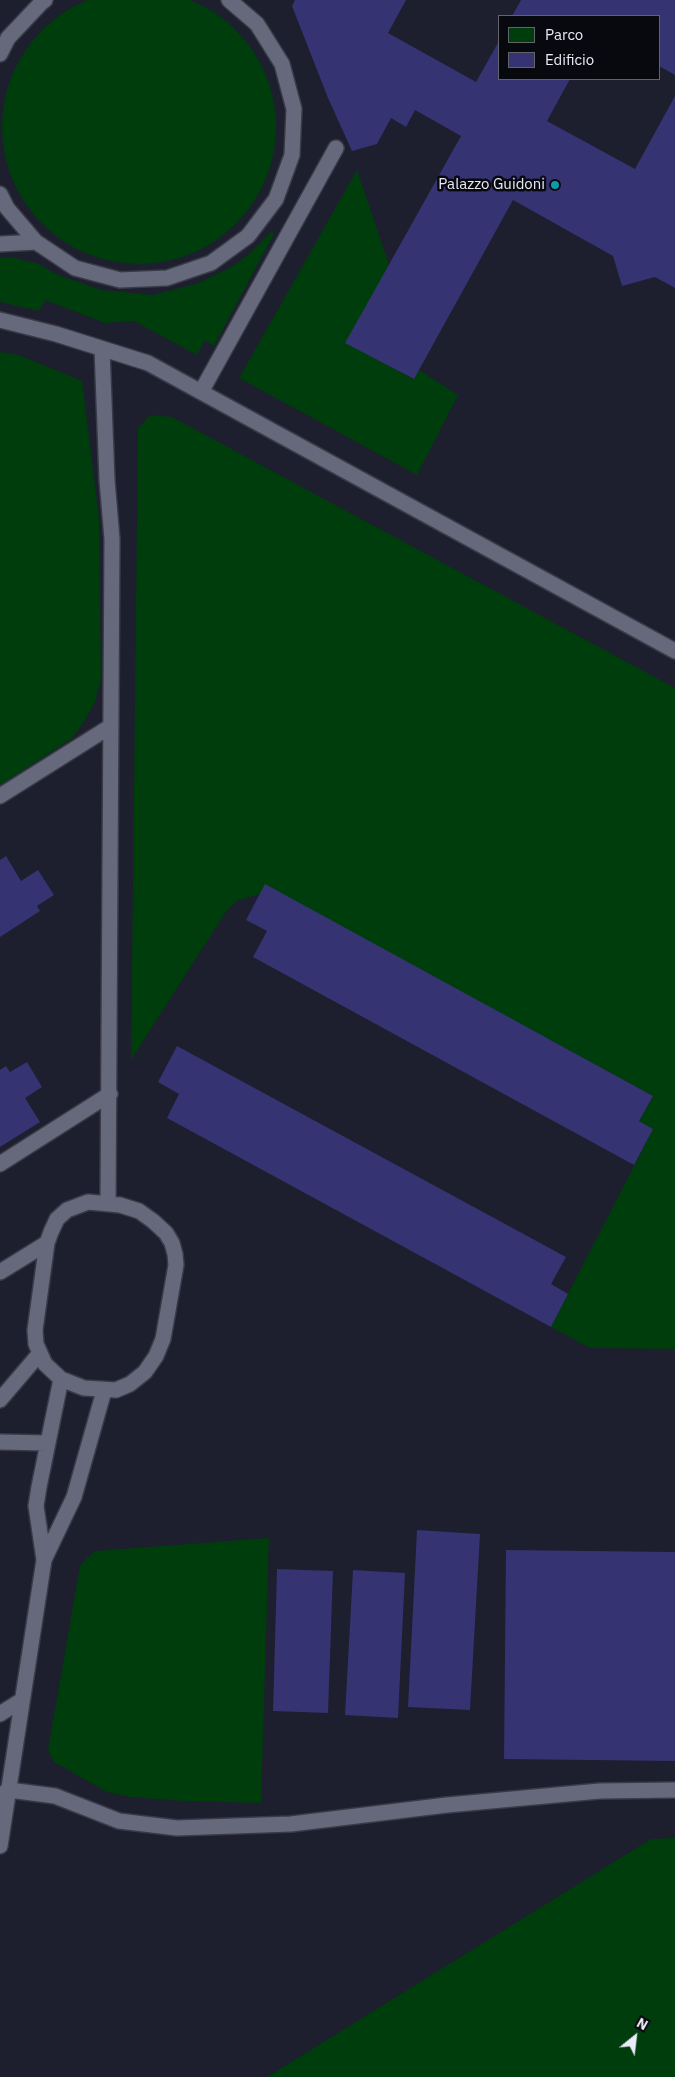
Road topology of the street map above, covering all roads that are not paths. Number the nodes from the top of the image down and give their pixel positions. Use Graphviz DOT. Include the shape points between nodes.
graph roads {
  1 [pos="46,0"];
  2 [pos="229,0"];
  3 [pos="4,36"];
  4 [pos="0,54"];
  5 [pos="336,148"];
  6 [pos="0,194"];
  7 [pos="36,242"];
  8 [pos="0,244"];
  9 [pos="0,320"];
  10 [pos="102,349"];
  11 [pos="201,392"];
  12 [pos="675,651"];
  13 [pos="111,726"];
  14 [pos="0,796"];
  15 [pos="110,1094"];
  16 [pos="0,1164"];
  17 [pos="108,1203"];
  18 [pos="47,1243"];
  19 [pos="0,1272"];
  20 [pos="40,1353"];
  21 [pos="61,1378"];
  22 [pos="104,1391"];
  23 [pos="0,1400"];
  24 [pos="0,1442"];
  25 [pos="48,1442"];
  26 [pos="44,1560"];
  27 [pos="22,1700"];
  28 [pos="0,1714"];
  29 [pos="675,1790"];
  30 [pos="3,1791"];
  31 [pos="0,1846"];
  1 -- 3 [label="lane"];
  2 -- 7 [label="lane" via="257,24 282,64 294,109 292,155 276,199 248,236 211,263 166,278 120,280 75,268"];
  3 -- 4 [label="lane"];
  5 -- 11 [label="lane"];
  6 -- 7 [label="lane" via="7,208"];
  7 -- 8 [label="lane"];
  9 -- 10 [label="lane"];
  10 -- 11 [label="lane" via="148,363"];
  10 -- 13 [label="lane" via="112,539"];
  11 -- 12 [label="lane"];
  13 -- 14 [label="lane"];
  13 -- 15 [label="lane"];
  15 -- 16 [label="lane"];
  15 -- 17 [label="lane"];
  17 -- 18 [label="lane" via="88,1202 67,1210 57,1218"];
  17 -- 22 [label="lane" via="138,1212 154,1221 172,1243 176,1265 163,1339 156,1356 130,1384"];
  18 -- 19 [label="lane"];
  18 -- 20 [label="lane" via="35,1330"];
  20 -- 21 [label="lane" via="45,1364"];
  20 -- 23 [label="lane"];
  21 -- 22 [label="lane" via="84,1388"];
  21 -- 25 [label="lane"];
  22 -- 26 [label="lane" via="74,1497"];
  24 -- 25 [label="lane"];
  25 -- 26 [label="lane" via="36,1506"];
  26 -- 27 [label="lane"];
  27 -- 28 [label="lane"];
  27 -- 30 [label="lane"];
  29 -- 30 [label="lane" via="600,1791 447,1804 291,1824 178,1828 119,1821 55,1796"];
  30 -- 31 [label="lane"];
}
